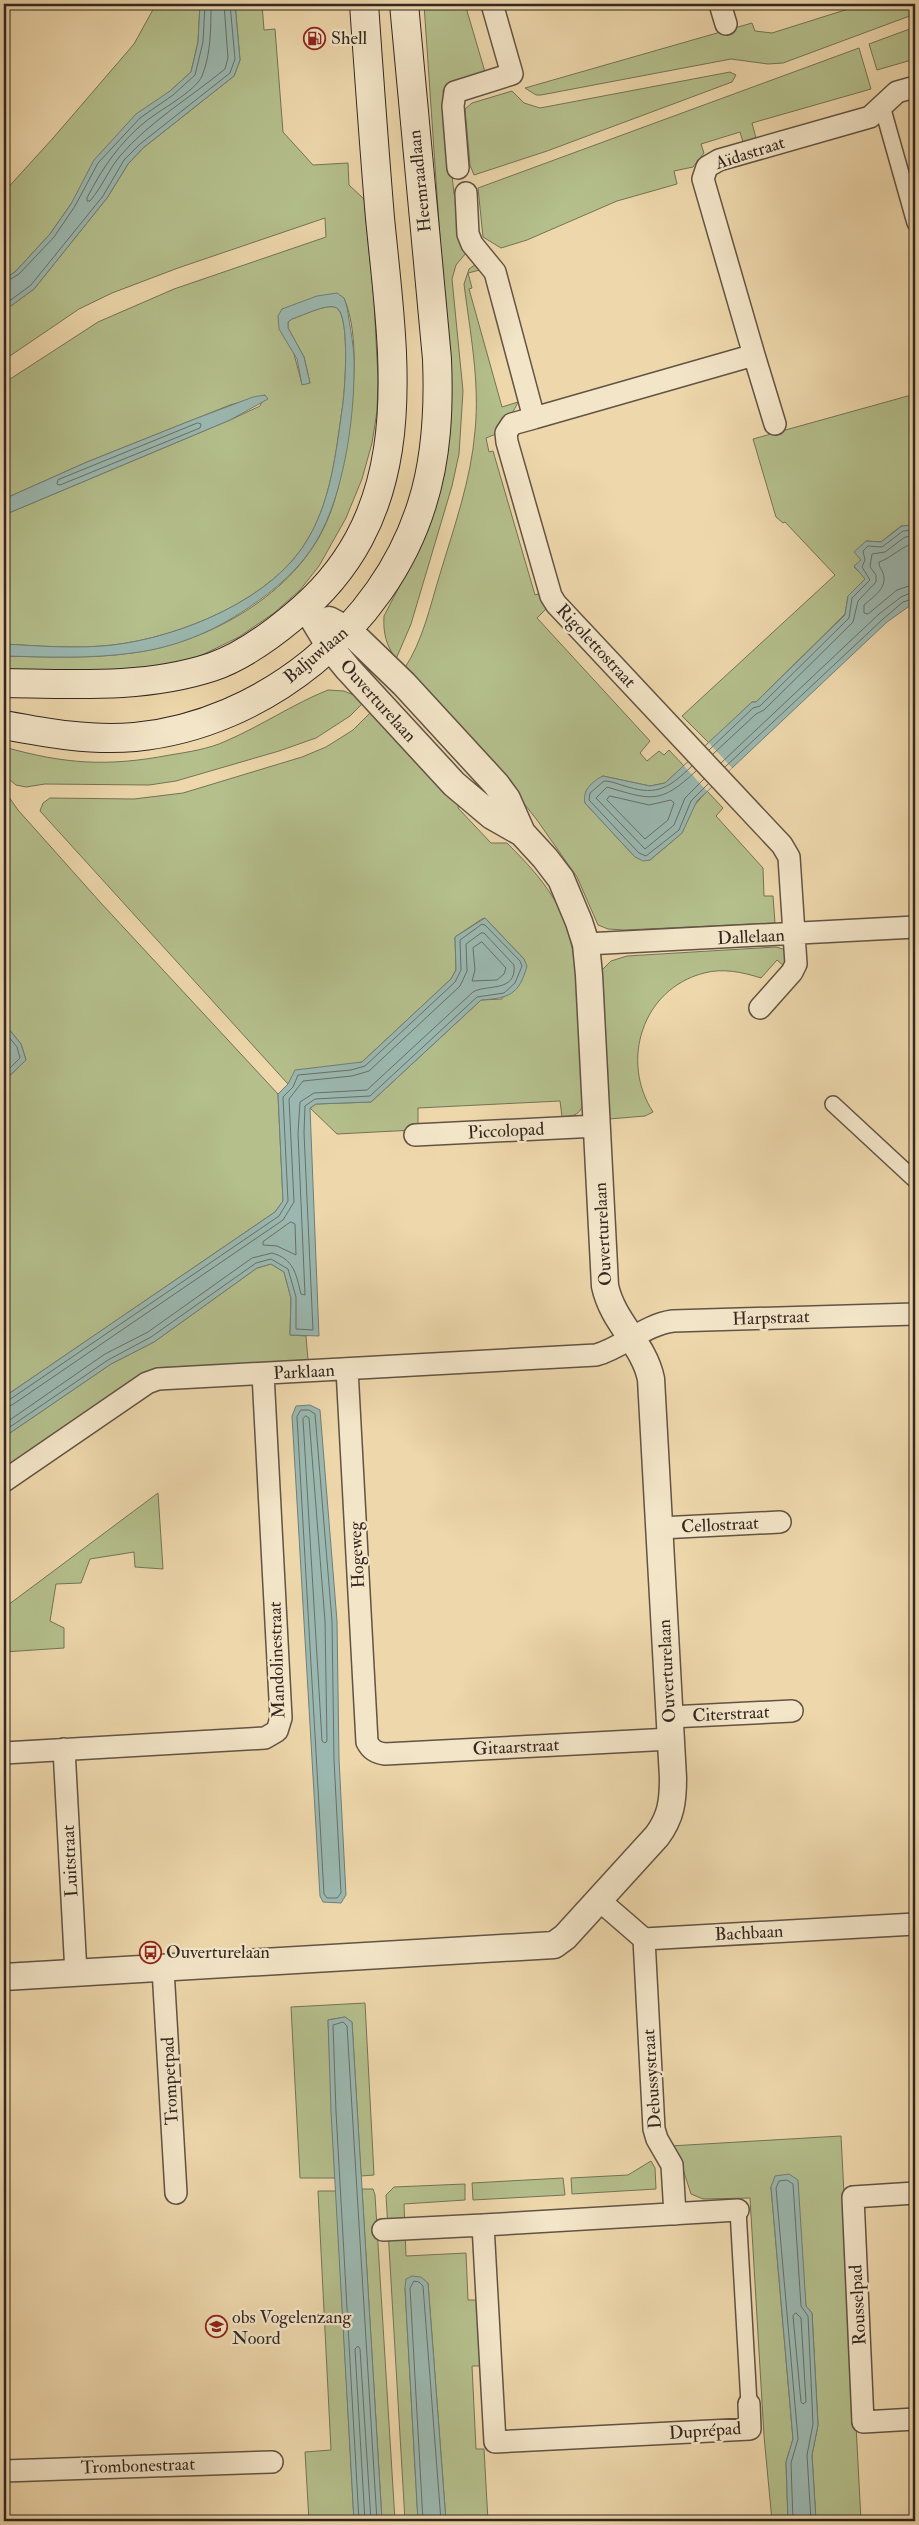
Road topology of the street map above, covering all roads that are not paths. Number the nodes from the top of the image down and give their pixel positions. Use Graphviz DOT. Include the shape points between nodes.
graph roads {
  1 [pos="364,4"];
  2 [pos="404,4"];
  3 [pos="492,4"];
  4 [pos="720,4"];
  5 [pos="726,24"];
  6 [pos="915,87"];
  7 [pos="882,106"];
  8 [pos="458,168"];
  9 [pos="466,193"];
  10 [pos="915,223"];
  11 [pos="754,355"];
  12 [pos="437,359"];
  13 [pos="534,418"];
  14 [pos="775,424"];
  15 [pos="306,607"];
  16 [pos="339,638"];
  17 [pos="4,683"];
  18 [pos="4,725"];
  19 [pos="915,928"];
  20 [pos="794,935"];
  21 [pos="586,944"];
  22 [pos="760,1008"];
  23 [pos="833,1104"];
  24 [pos="597,1126"];
  25 [pos="415,1135"];
  26 [pos="915,1180"];
  27 [pos="915,1314"];
  28 [pos="631,1338"];
  29 [pos="347,1370"];
  30 [pos="263,1374"];
  31 [pos="4,1481"];
  32 [pos="780,1522"];
  33 [pos="660,1528"];
  34 [pos="792,1711"];
  35 [pos="670,1728"];
  36 [pos="366,1742"];
  37 [pos="64,1749"];
  38 [pos="4,1753"];
  39 [pos="599,1900"];
  40 [pos="915,1924"];
  41 [pos="644,1939"];
  42 [pos="163,1969"];
  43 [pos="76,1973"];
  44 [pos="4,1977"];
  45 [pos="176,2193"];
  46 [pos="915,2193"];
  47 [pos="738,2210"];
  48 [pos="675,2214"];
  49 [pos="484,2225"];
  50 [pos="383,2230"];
  51 [pos="749,2404"];
  52 [pos="915,2419"];
  53 [pos="272,2462"];
  54 [pos="4,2471"];
  1 -- 15 [label="main road" via="374,151 392,322 393,417 379,492 363,534"];
  2 -- 12 [label="main road, Heemraadlaan"];
  3 -- 8 [label="street" via="512,74 455,92 453,106"];
  4 -- 5 [label="street"];
  6 -- 7 [label="street, Aïdastraat" via="897,92"];
  7 -- 10 [label="street"];
  7 -- 11 [label="street, Aïdastraat" via="870,117 719,160 707,167 704,178"];
  9 -- 13 [label="street" via="468,234 472,244 495,272"];
  11 -- 13 [label="street"];
  11 -- 14 [label="street, Aïdastraat"];
  12 -- 16 [label="main road, Baljuwlaan" via="439,396 435,441 422,505 397,561 371,602"];
  13 -- 20 [label="street, Rigolettostraat" via="512,424 506,433 551,596 786,851 791,870"];
  15 -- 16 [label="street, Ouverturelaan"];
  15 -- 17 [label="main road" via="240,655 214,667 183,675 94,685"];
  16 -- 18 [label="main road, Baljuwlaan" via="290,679 258,698 185,727 136,736 98,738 57,735"];
  16 -- 21 [label="street, Ouverturelaan" via="454,784 492,816 522,833 561,879"];
  19 -- 20 [label="street, Dallelaan"];
  20 -- 21 [label="street, Dallelaan"];
  20 -- 22 [label="street, Rigolettostraat" via="796,964"];
  21 -- 24 [label="street, Ouverturelaan"];
  23 -- 26 [label="street"];
  24 -- 25 [label="street, Piccolopad"];
  24 -- 28 [label="street, Ouverturelaan" via="605,1286 613,1312"];
  27 -- 28 [label="street, Harpstraat" via="673,1321 656,1324"];
  28 -- 29 [label="street, Parklaan" via="596,1355"];
  28 -- 33 [label="street, Ouverturelaan" via="649,1368 651,1379"];
  29 -- 30 [label="street, Parklaan"];
  29 -- 36 [label="street, Hogeweg"];
  30 -- 31 [label="street, Parklaan" via="158,1379 147,1383"];
  30 -- 37 [label="street, Mandolinestraat" via="280,1726 277,1732 265,1738"];
  32 -- 33 [label="street, Cellostraat"];
  33 -- 35 [label="street, Ouverturelaan"];
  34 -- 35 [label="street, Citerstraat"];
  35 -- 36 [label="street, Gitaarstraat" via="385,1754 374,1752"];
  35 -- 39 [label="street, Ouverturelaan" via="673,1796 667,1823"];
  37 -- 38 [label="street, Mandolinestraat"];
  37 -- 43 [label="street, Luitstraat"];
  39 -- 41 [label="street"];
  39 -- 42 [label="street, Ouverturelaan" via="565,1937 540,1947"];
  40 -- 41 [label="street, Bachbaan"];
  41 -- 48 [label="street, Debussystraat" via="654,2129 672,2165"];
  42 -- 43 [label="street, Ouverturelaan"];
  42 -- 45 [label="street, Trompetpad"];
  43 -- 44 [label="street, Ouverturelaan"];
  46 -- 52 [label="street, Rousselpad" via="853,2197 863,2422"];
  47 -- 48 [label="street, Duprépad"];
  47 -- 51 [label="street, Duprépad"];
  48 -- 49 [label="street, Duprépad"];
  49 -- 50 [label="street, Duprépad"];
  49 -- 51 [label="street, Duprépad" via="495,2442 750,2430"];
  53 -- 54 [label="street, Trombonestraat"];
}
